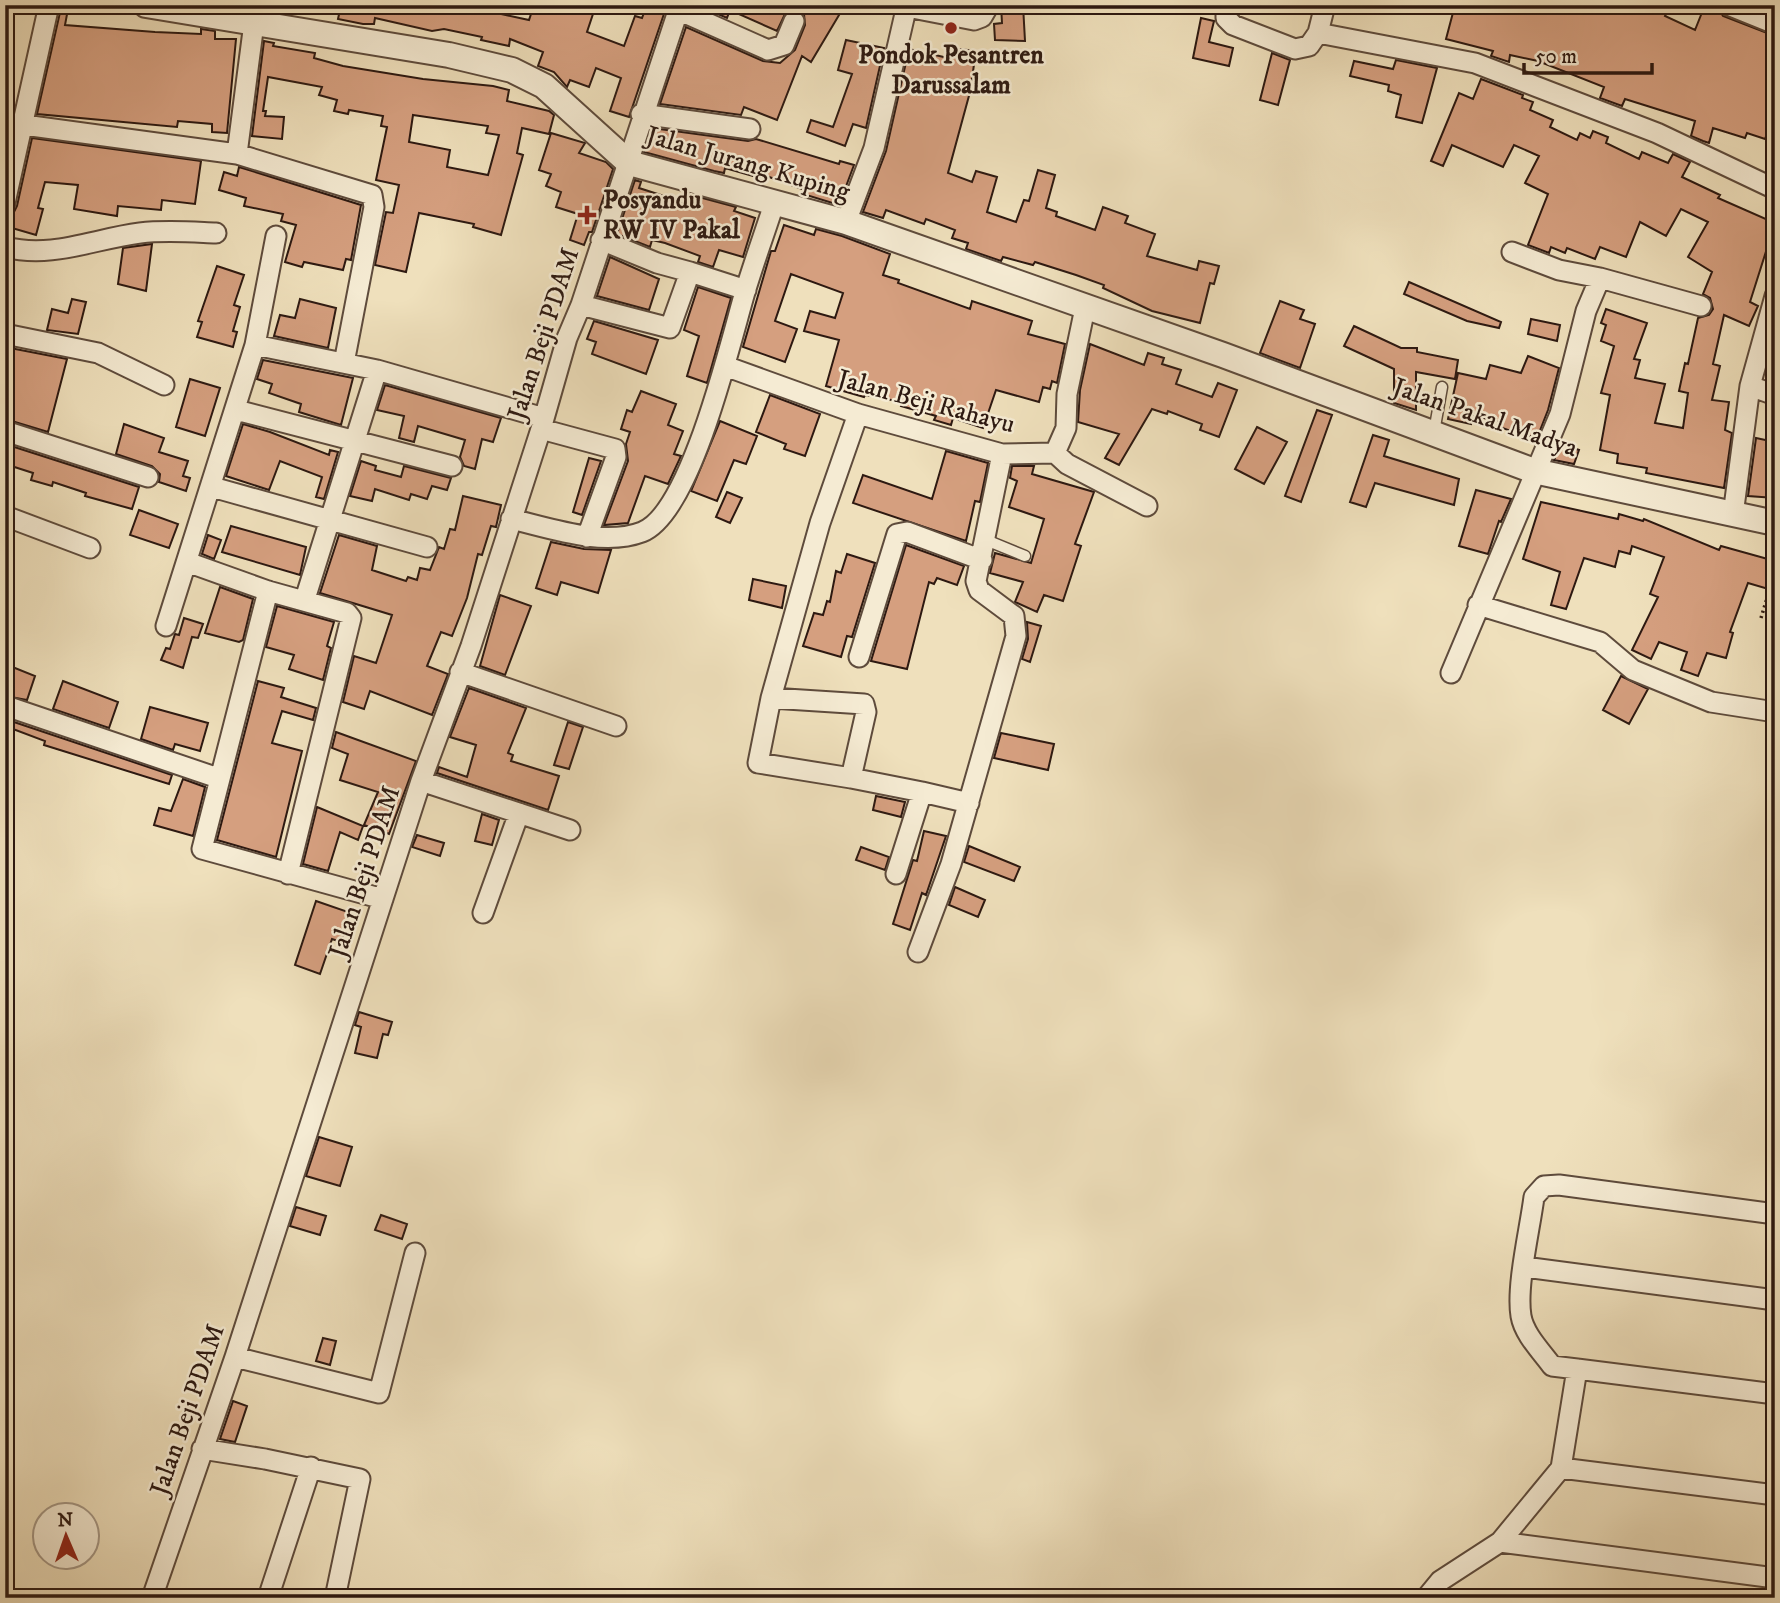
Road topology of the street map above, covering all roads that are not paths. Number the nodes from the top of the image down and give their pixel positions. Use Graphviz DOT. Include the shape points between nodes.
graph roads {
  1 [pos="49,5"];
  2 [pos="146,5"];
  3 [pos="989,5"];
  4 [pos="1226,5"];
  5 [pos="1325,5"];
  6 [pos="907,6"];
  7 [pos="1736,7"];
  8 [pos="679,8"];
  9 [pos="215,11"];
  10 [pos="245,16"];
  11 [pos="794,20"];
  12 [pos="1775,24"];
  13 [pos="1318,33"];
  14 [pos="641,114"];
  15 [pos="17,129"];
  16 [pos="750,129"];
  17 [pos="237,154"];
  18 [pos="629,163"];
  19 [pos="1775,189"];
  20 [pos="775,201"];
  21 [pos="5,202"];
  22 [pos="846,222"];
  23 [pos="216,233"];
  24 [pos="276,236"];
  25 [pos="601,240"];
  26 [pos="5,247"];
  27 [pos="1512,252"];
  28 [pos="690,272"];
  29 [pos="1600,278"];
  30 [pos="746,290"];
  31 [pos="1775,296"];
  32 [pos="581,305"];
  33 [pos="1701,306"];
  34 [pos="1085,309"];
  35 [pos="5,334"];
  36 [pos="255,345"];
  37 [pos="1223,355"];
  38 [pos="344,363"];
  39 [pos="724,366"];
  40 [pos="377,370"];
  41 [pos="164,385"];
  42 [pos="1750,386"];
  43 [pos="1442,387"];
  44 [pos="1775,395"];
  45 [pos="236,410"];
  46 [pos="858,414"];
  47 [pos="543,424"];
  48 [pos="5,430"];
  49 [pos="1434,432"];
  50 [pos="356,441"];
  51 [pos="1055,453"];
  52 [pos="1002,454"];
  53 [pos="452,466"];
  54 [pos="1534,471"];
  55 [pos="148,477"];
  56 [pos="212,488"];
  57 [pos="1147,506"];
  58 [pos="1733,515"];
  59 [pos="5,516"];
  60 [pos="511,519"];
  61 [pos="331,520"];
  62 [pos="1775,523"];
  63 [pos="587,537"];
  64 [pos="986,540"];
  65 [pos="427,547"];
  66 [pos="90,548"];
  67 [pos="1025,556"];
  68 [pos="982,560"];
  69 [pos="187,562"];
  70 [pos="268,591"];
  71 [pos="305,599"];
  72 [pos="1478,605"];
  73 [pos="166,626"];
  74 [pos="859,657"];
  75 [pos="460,672"];
  76 [pos="1451,673"];
  77 [pos="771,698"];
  78 [pos="9,707"];
  79 [pos="1775,712"];
  80 [pos="616,726"];
  81 [pos="218,778"];
  82 [pos="851,778"];
  83 [pos="421,781"];
  84 [pos="922,792"];
  85 [pos="969,803"];
  86 [pos="519,813"];
  87 [pos="570,830"];
  88 [pos="288,874"];
  89 [pos="896,874"];
  90 [pos="383,899"];
  91 [pos="483,913"];
  92 [pos="918,952"];
  93 [pos="1775,1214"];
  94 [pos="415,1253"];
  95 [pos="1524,1267"];
  96 [pos="1775,1300"];
  97 [pos="235,1357"];
  98 [pos="1577,1369"];
  99 [pos="1775,1394"];
  100 [pos="202,1449"];
  101 [pos="311,1467"];
  102 [pos="1561,1468"];
  103 [pos="1775,1495"];
  104 [pos="1500,1542"];
  105 [pos="1775,1578"];
  106 [pos="152,1598"];
  107 [pos="268,1598"];
  108 [pos="335,1598"];
  109 [pos="1426,1598"];
  1 -- 15 [label="street"];
  2 -- 9 [label="street, Jalan Jurang Kuping"];
  3 -- 6 [label="street" via="982,17 974,20"];
  4 -- 13 [label="street" via="1226,18 1233,25 1295,49 1309,46"];
  5 -- 13 [label="street"];
  6 -- 22 [label="street" via="874,148"];
  7 -- 12 [label="street"];
  8 -- 11 [label="street" via="768,50 784,45"];
  8 -- 14 [label="street, Jalan Beji PDAM"];
  9 -- 10 [label="street, Jalan Jurang Kuping"];
  10 -- 17 [label="street"];
  10 -- 18 [label="street, Jalan Jurang Kuping" via="512,70 544,86"];
  13 -- 19 [label="street" via="1475,63 1657,133"];
  14 -- 16 [label="street"];
  14 -- 18 [label="street, Jalan Beji PDAM"];
  15 -- 17 [label="street"];
  15 -- 21 [label="street"];
  17 -- 38 [label="street" via="372,195 374,208"];
  18 -- 20 [label="street, Jalan Jurang Kuping"];
  18 -- 25 [label="street, Jalan Beji PDAM"];
  20 -- 22 [label="street, Jalan Jurang Kuping"];
  20 -- 30 [label="street"];
  22 -- 34 [label="street, Jalan Jurang Kuping"];
  23 -- 26 [label="street" via="139,233 50,252"];
  24 -- 36 [label="street"];
  25 -- 28 [label="street"];
  25 -- 32 [label="street, Jalan Beji PDAM"];
  27 -- 29 [label="street" via="1559,270"];
  28 -- 30 [label="street"];
  28 -- 32 [label="street" via="671,328"];
  29 -- 33 [label="street"];
  29 -- 54 [label="street" via="1586,311 1560,414"];
  30 -- 39 [label="street"];
  31 -- 42 [label="street"];
  32 -- 47 [label="street, Jalan Beji PDAM"];
  34 -- 37 [label="street, Jalan Jurang Kuping"];
  34 -- 51 [label="street" via="1067,394 1066,428"];
  35 -- 41 [label="street" via="98,353"];
  36 -- 38 [label="street"];
  36 -- 45 [label="street"];
  37 -- 49 [label="street, Jalan Pakal Madya"];
  38 -- 40 [label="street"];
  39 -- 46 [label="street, Jalan Beji Rahayu"];
  39 -- 63 [label="street" via="691,463 658,523 641,533"];
  40 -- 47 [label="street"];
  40 -- 50 [label="street"];
  42 -- 44 [label="street"];
  42 -- 58 [label="street"];
  43 -- 49 [label="lane"];
  45 -- 50 [label="street"];
  45 -- 56 [label="street"];
  46 -- 52 [label="street, Jalan Beji Rahayu"];
  46 -- 77 [label="street" via="820,523"];
  47 -- 60 [label="street, Jalan Beji PDAM"];
  47 -- 63 [label="street" via="615,449"];
  48 -- 55 [label="street"];
  49 -- 54 [label="street, Jalan Pakal Madya"];
  50 -- 53 [label="street"];
  50 -- 61 [label="street"];
  51 -- 52 [label="street, Jalan Beji Rahayu"];
  51 -- 57 [label="street" via="1067,464"];
  52 -- 64 [label="street"];
  54 -- 58 [label="street, Jalan Pakal Madya"];
  54 -- 72 [label="street"];
  56 -- 61 [label="street"];
  56 -- 69 [label="street"];
  58 -- 62 [label="street, Jalan Pakal Madya"];
  59 -- 66 [label="street"];
  60 -- 63 [label="street"];
  60 -- 75 [label="street, Jalan Beji PDAM"];
  61 -- 65 [label="street"];
  61 -- 71 [label="street"];
  64 -- 67 [label="lane"];
  64 -- 68 [label="street"];
  68 -- 74 [label="street" via="907,531 897,534"];
  68 -- 85 [label="street" via="977,586 1014,616 1017,625"];
  69 -- 70 [label="street"];
  69 -- 73 [label="street"];
  70 -- 71 [label="street"];
  70 -- 81 [label="street"];
  71 -- 88 [label="street" via="346,613 352,620"];
  72 -- 76 [label="street"];
  72 -- 79 [label="street" via="1600,642 1633,670 1711,702"];
  75 -- 80 [label="street"];
  75 -- 83 [label="street, Jalan Beji PDAM"];
  77 -- 82 [label="street" via="758,764"];
  77 -- 82 [label="street" via="864,705"];
  78 -- 81 [label="street"];
  81 -- 88 [label="street" via="201,847"];
  82 -- 84 [label="street"];
  83 -- 86 [label="street"];
  83 -- 90 [label="street, Jalan Beji PDAM"];
  84 -- 85 [label="street"];
  84 -- 89 [label="street"];
  85 -- 92 [label="street"];
  86 -- 87 [label="street"];
  86 -- 91 [label="street"];
  88 -- 90 [label="street"];
  90 -- 97 [label="street, Jalan Beji PDAM"];
  93 -- 95 [label="street" via="1544,1186 1534,1198"];
  94 -- 97 [label="street" via="379,1392"];
  95 -- 96 [label="street"];
  95 -- 98 [label="street" via="1521,1318 1552,1366"];
  97 -- 100 [label="street, Jalan Beji PDAM"];
  98 -- 99 [label="street"];
  98 -- 102 [label="street"];
  100 -- 101 [label="street"];
  100 -- 106 [label="street, Jalan Beji PDAM"];
  101 -- 107 [label="street"];
  101 -- 108 [label="street" via="360,1479"];
  102 -- 103 [label="street"];
  102 -- 104 [label="street"];
  104 -- 105 [label="street"];
  104 -- 109 [label="street" via="1440,1581"];
}
